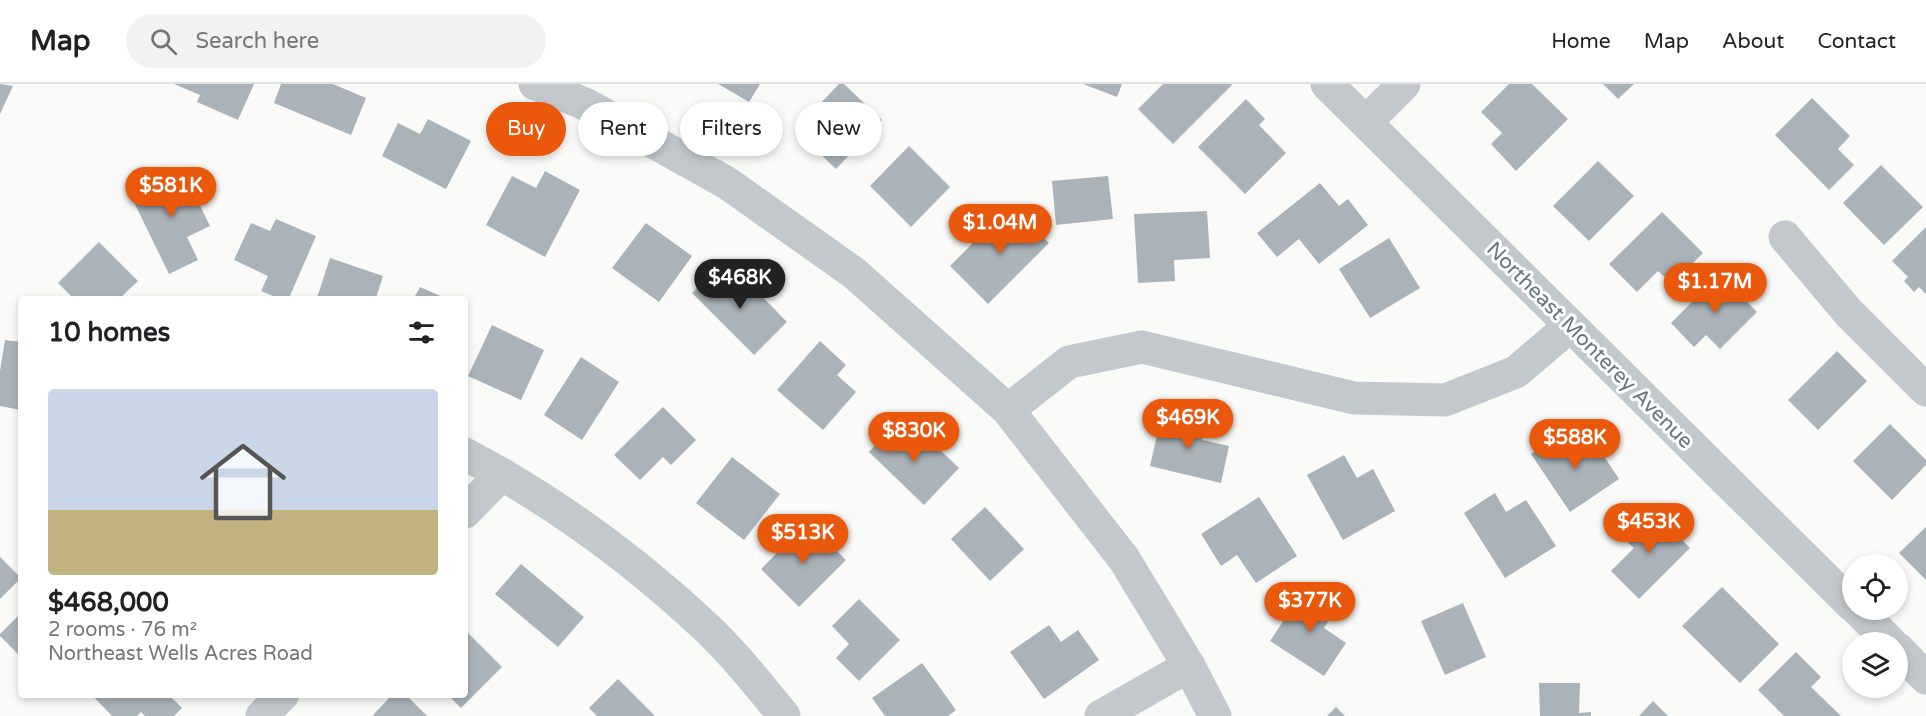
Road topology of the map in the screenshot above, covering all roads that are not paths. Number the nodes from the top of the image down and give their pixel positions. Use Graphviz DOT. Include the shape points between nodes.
graph roads {
  1 [pos="535,84"];
  2 [pos="1327,84"];
  3 [pos="1404,84"];
  4 [pos="1366,122"];
  5 [pos="1785,237"];
  6 [pos="1570,326"];
  7 [pos="1926,390"];
  8 [pos="1008,410"];
  9 [pos="468,456"];
  10 [pos="502,474"];
  11 [pos="468,509"];
  12 [pos="1842,595"];
  13 [pos="1868,620"];
  14 [pos="1880,632"];
  15 [pos="1908,660"];
  16 [pos="1189,666"];
  17 [pos="1926,678"];
  18 [pos="279,698"];
  19 [pos="768,710"];
  20 [pos="262,716"];
  21 [pos="1101,716"];
  22 [pos="1215,716"];
  1 -- 8 [label="street" via="585,104 727,183 854,273"];
  2 -- 4 [label="street, Northeast Monterey Avenue"];
  3 -- 4 [label="street"];
  4 -- 6 [label="street, Northeast Monterey Avenue"];
  5 -- 7 [label="street" via="1848,312"];
  6 -- 8 [label="street" via="1516,372 1445,400 1354,398 1142,347 1069,362"];
  6 -- 12 [label="street, Northeast Monterey Avenue"];
  8 -- 16 [label="street" via="1124,560"];
  9 -- 10 [label="street"];
  10 -- 11 [label="street"];
  10 -- 19 [label="street" via="641,570 711,632"];
  13 -- 14 [label="street"];
  15 -- 17 [label="street"];
  16 -- 21 [label="street"];
  16 -- 22 [label="street"];
  18 -- 20 [label="street"];
}
